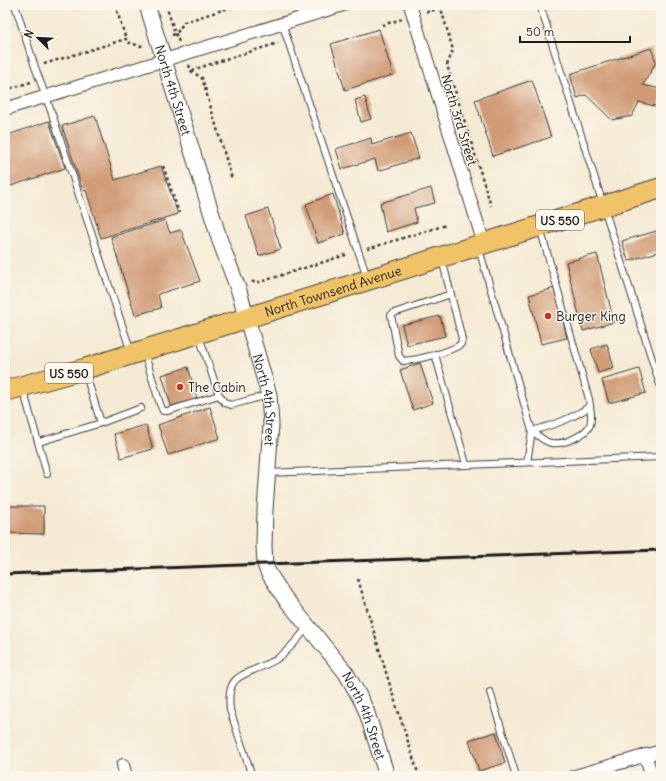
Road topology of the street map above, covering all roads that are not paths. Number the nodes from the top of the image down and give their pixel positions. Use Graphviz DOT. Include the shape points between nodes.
graph roads {
  1 [pos="15,5"];
  2 [pos="147,5"];
  3 [pos="343,5"];
  4 [pos="410,5"];
  5 [pos="540,5"];
  6 [pos="282,23"];
  7 [pos="164,60"];
  8 [pos="45,97"];
  9 [pos="5,109"];
  10 [pos="661,188"];
  11 [pos="604,206"];
  12 [pos="539,226"];
  13 [pos="481,244"];
  14 [pos="441,257"];
  15 [pos="367,279"];
  16 [pos="451,294"];
  17 [pos="246,317"];
  18 [pos="197,333"];
  19 [pos="137,352"];
  20 [pos="435,354"];
  21 [pos="84,369"];
  22 [pos="10,388"];
  23 [pos="661,388"];
  24 [pos="219,395"];
  25 [pos="268,395"];
  26 [pos="590,406"];
  27 [pos="141,408"];
  28 [pos="101,423"];
  29 [pos="532,431"];
  30 [pos="39,442"];
  31 [pos="661,457"];
  32 [pos="527,462"];
  33 [pos="466,464"];
  34 [pos="267,473"];
  35 [pos="48,474"];
  36 [pos="308,627"];
  37 [pos="490,692"];
  38 [pos="661,751"];
  39 [pos="645,755"];
  40 [pos="252,776"];
  41 [pos="387,776"];
  42 [pos="516,776"];
  43 [pos="575,776"];
  44 [pos="652,776"];
  1 -- 8 [label="lane"];
  2 -- 7 [label="street, North 4th Street"];
  3 -- 6 [label="street"];
  4 -- 13 [label="street, North 3rd Street"];
  5 -- 11 [label="lane"];
  6 -- 7 [label="street"];
  6 -- 15 [label="lane"];
  7 -- 8 [label="street"];
  7 -- 17 [label="street, North 4th Street"];
  8 -- 9 [label="street"];
  8 -- 19 [label="lane"];
  10 -- 11 [label="highway, North Townsend Avenue / US 550"];
  11 -- 12 [label="highway, North Townsend Avenue / US 550"];
  11 -- 23 [label="lane"];
  12 -- 13 [label="highway, North Townsend Avenue / US 550"];
  12 -- 26 [label="lane"];
  13 -- 14 [label="highway, North Townsend Avenue / US 550"];
  13 -- 29 [label="lane"];
  14 -- 15 [label="highway, North Townsend Avenue / US 550"];
  14 -- 16 [label="lane"];
  15 -- 17 [label="highway, North Townsend Avenue / US 550"];
  16 -- 20 [label="lane" via="461,344"];
  16 -- 20 [label="lane" via="391,315 399,356 403,361"];
  17 -- 18 [label="highway, North Townsend Avenue / US 550"];
  17 -- 25 [label="street, North 4th Street"];
  18 -- 19 [label="highway, North Townsend Avenue / US 550"];
  18 -- 24 [label="lane"];
  19 -- 21 [label="highway, North Townsend Avenue / US 550"];
  19 -- 24 [label="lane" via="163,411 168,412"];
  20 -- 33 [label="lane"];
  21 -- 22 [label="highway, North Townsend Avenue / US 550"];
  21 -- 28 [label="lane"];
  22 -- 30 [label="lane"];
  24 -- 25 [label="lane" via="225,403 231,405"];
  25 -- 34 [label="street, North 4th Street" via="271,424"];
  26 -- 29 [label="lane" via="560,423"];
  26 -- 29 [label="lane" via="589,427 562,444 550,443"];
  27 -- 28 [label="lane"];
  28 -- 30 [label="lane"];
  29 -- 32 [label="lane"];
  30 -- 35 [label="lane"];
  31 -- 32 [label="lane"];
  32 -- 33 [label="lane"];
  33 -- 34 [label="lane"];
  34 -- 36 [label="street, North 4th Street" via="265,564 274,583"];
  36 -- 40 [label="lane" via="278,659 237,678 230,688 230,710"];
  36 -- 41 [label="street, North 4th Street" via="346,673 359,696"];
  37 -- 42 [label="lane"];
  38 -- 39 [label="street"];
  39 -- 43 [label="street"];
  39 -- 44 [label="street"];
}
